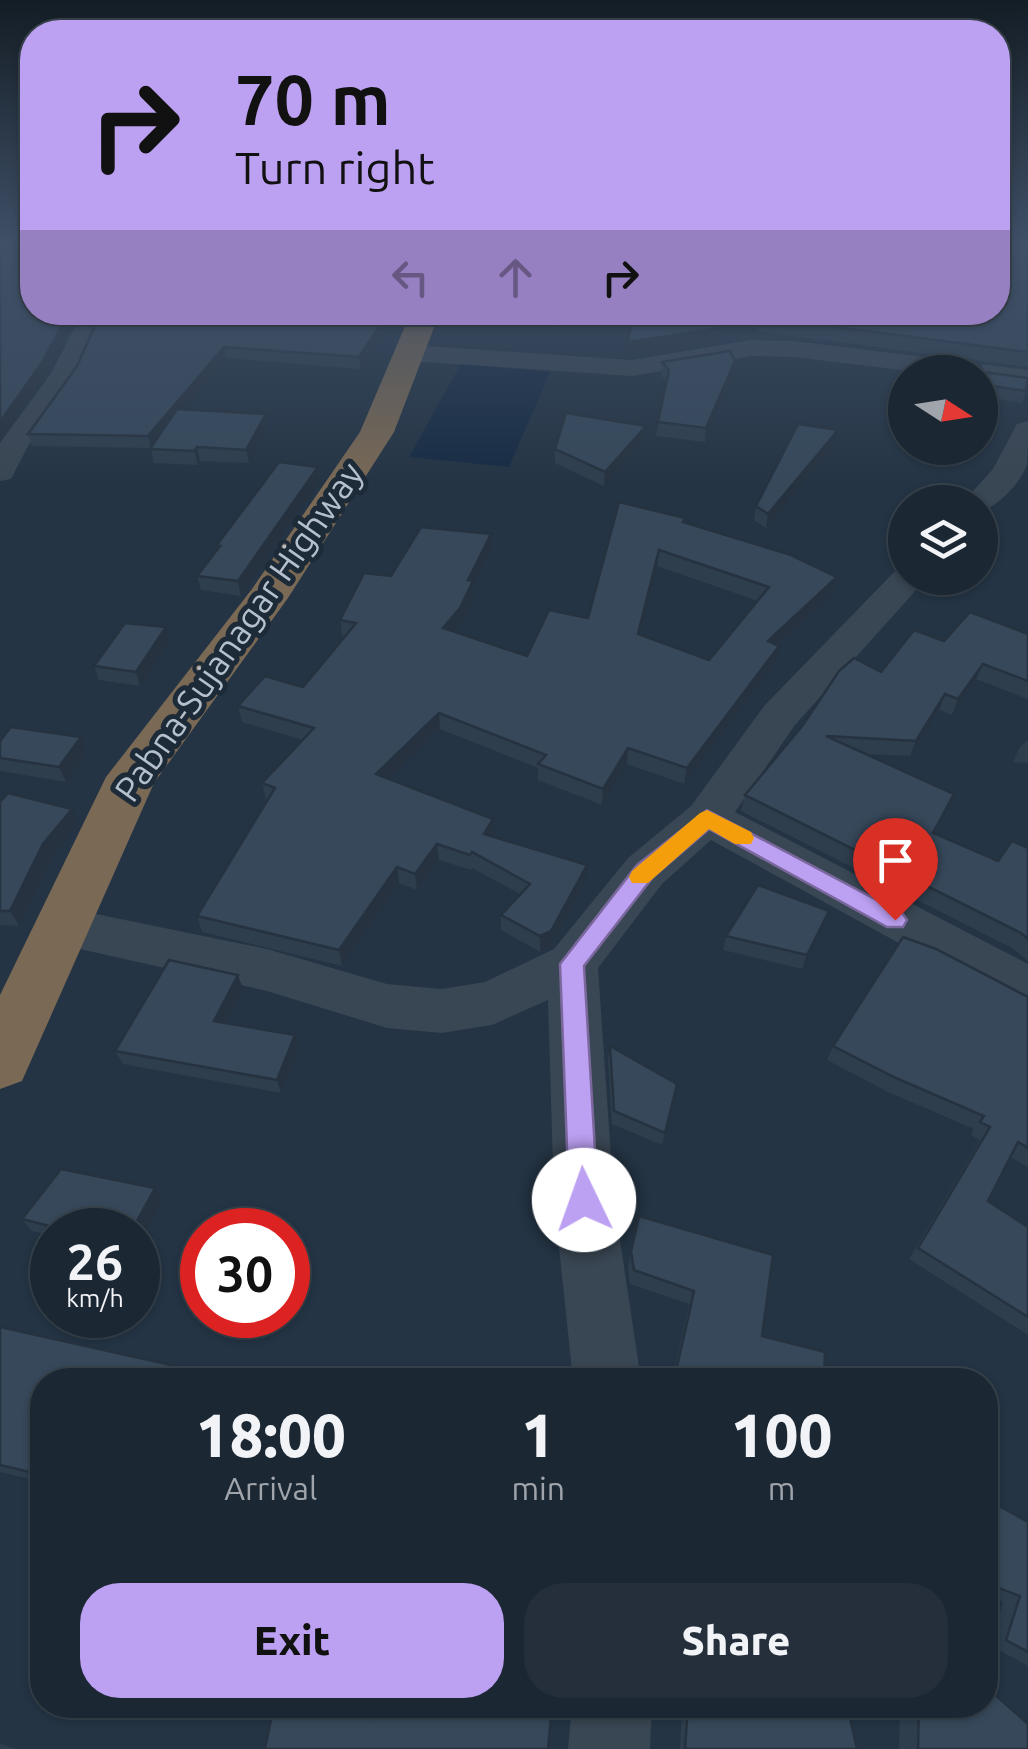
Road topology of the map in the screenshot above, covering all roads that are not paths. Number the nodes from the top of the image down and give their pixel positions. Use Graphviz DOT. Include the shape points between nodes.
graph roads {
  1 [pos="89,325"];
  2 [pos="418,333"];
  3 [pos="1028,378"];
  4 [pos="1028,430"];
  5 [pos="0,472"];
  6 [pos="1017,476"];
  7 [pos="893,595"];
  8 [pos="707,818"];
  9 [pos="62,926"];
  10 [pos="572,964"];
  11 [pos="1028,989"];
  12 [pos="0,1061"];
  13 [pos="605,1368"];
  14 [pos="611,1718"];
  15 [pos="609,1749"];
  1 -- 5 [label="street"];
  2 -- 3 [label="street" via="632,368 751,348 794,348"];
  2 -- 9 [label="highway, Pabna-Sujanagar Highway" via="376,432 289,565 130,777"];
  4 -- 6 [label="street"];
  7 -- 8 [label="street" via="780,715"];
  8 -- 10 [label="street" via="645,871"];
  8 -- 11 [label="street"];
  9 -- 10 [label="street" via="267,970 388,1006 442,1012 492,1003"];
  9 -- 12 [label="highway, Pabna-Sujanagar Highway"];
  10 -- 13 [label="street" via="584,1200"];
  14 -- 15 [label="street"];
}
